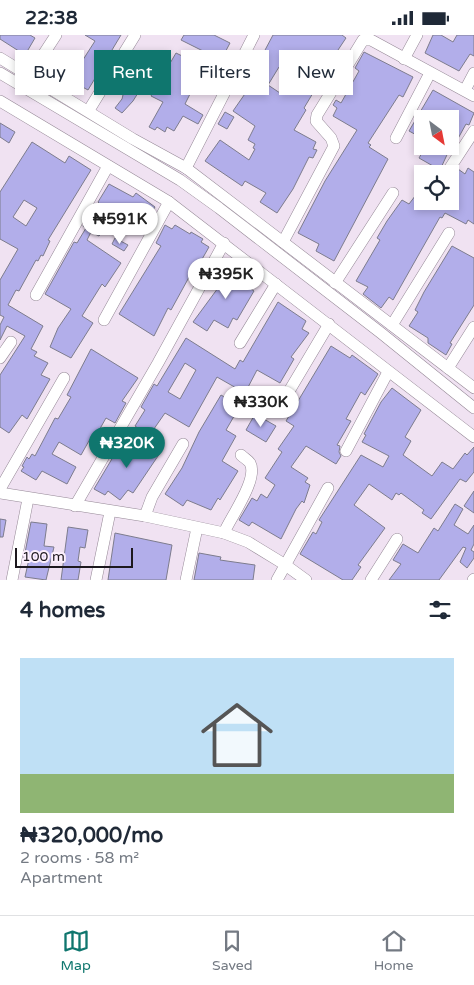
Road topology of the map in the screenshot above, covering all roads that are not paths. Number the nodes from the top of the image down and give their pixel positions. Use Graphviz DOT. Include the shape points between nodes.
graph roads {
  1 [pos="56,35"];
  2 [pos="135,35"];
  3 [pos="254,35"];
  4 [pos="417,35"];
  5 [pos="46,50"];
  6 [pos="0,58"];
  7 [pos="404,59"];
  8 [pos="15,66"];
  9 [pos="0,73"];
  10 [pos="430,73"];
  11 [pos="474,73"];
  12 [pos="469,93"];
  13 [pos="63,95"];
  14 [pos="0,101"];
  15 [pos="90,111"];
  16 [pos="474,131"];
  17 [pos="396,138"];
  18 [pos="452,165"];
  19 [pos="108,166"];
  20 [pos="186,168"];
  21 [pos="393,193"];
  22 [pos="169,202"];
  23 [pos="449,233"];
  24 [pos="283,242"];
  25 [pos="224,243"];
  26 [pos="335,283"];
  27 [pos="276,284"];
  28 [pos="36,295"];
  29 [pos="104,320"];
  30 [pos="329,324"];
  31 [pos="392,325"];
  32 [pos="474,327"];
  33 [pos="11,342"];
  34 [pos="240,343"];
  35 [pos="0,358"];
  36 [pos="448,368"];
  37 [pos="388,372"];
  38 [pos="64,378"];
  39 [pos="474,388"];
  40 [pos="260,401"];
  41 [pos="474,408"];
  42 [pos="474,437"];
  43 [pos="183,444"];
  44 [pos="346,451"];
  45 [pos="241,455"];
  46 [pos="328,488"];
  47 [pos="0,489"];
  48 [pos="0,493"];
  49 [pos="28,499"];
  50 [pos="75,506"];
  51 [pos="110,512"];
  52 [pos="145,516"];
  53 [pos="197,528"];
  54 [pos="224,533"];
  55 [pos="397,539"];
  56 [pos="284,564"];
  57 [pos="12,580"];
  58 [pos="96,580"];
  59 [pos="186,580"];
  60 [pos="277,580"];
  61 [pos="306,580"];
  62 [pos="371,580"];
  1 -- 5 [label="street"];
  2 -- 15 [label="street"];
  3 -- 20 [label="street"];
  4 -- 7 [label="street"];
  6 -- 8 [label="street"];
  7 -- 10 [label="street"];
  7 -- 24 [label="street" via="371,40 363,40 317,115 316,121 334,146"];
  9 -- 41 [label="street" via="180,181 219,208"];
  10 -- 12 [label="street"];
  10 -- 17 [label="street"];
  11 -- 12 [label="street"];
  13 -- 15 [label="street"];
  14 -- 19 [label="street"];
  15 -- 20 [label="street"];
  16 -- 18 [label="street"];
  19 -- 22 [label="street"];
  19 -- 28 [label="street"];
  20 -- 24 [label="street"];
  21 -- 26 [label="street"];
  22 -- 25 [label="street"];
  22 -- 29 [label="street"];
  23 -- 31 [label="street"];
  24 -- 26 [label="street"];
  25 -- 27 [label="street"];
  25 -- 50 [label="street"];
  26 -- 31 [label="street"];
  27 -- 30 [label="street"];
  27 -- 34 [label="street"];
  30 -- 37 [label="street"];
  30 -- 40 [label="street" via="285,398 273,406"];
  31 -- 36 [label="street"];
  32 -- 36 [label="street"];
  33 -- 35 [label="street"];
  36 -- 39 [label="street"];
  37 -- 42 [label="street"];
  37 -- 44 [label="street"];
  38 -- 47 [label="street"];
  43 -- 52 [label="street" via="152,497"];
  45 -- 54 [label="street" via="252,469 246,494 230,517"];
  46 -- 56 [label="street"];
  48 -- 49 [label="street"];
  49 -- 50 [label="street"];
  49 -- 57 [label="street"];
  50 -- 51 [label="street"];
  51 -- 52 [label="street"];
  51 -- 58 [label="street"];
  52 -- 53 [label="street"];
  53 -- 54 [label="street"];
  53 -- 59 [label="street"];
  54 -- 56 [label="street" via="248,542"];
  55 -- 62 [label="street"];
  56 -- 60 [label="street"];
  56 -- 61 [label="street"];
}
